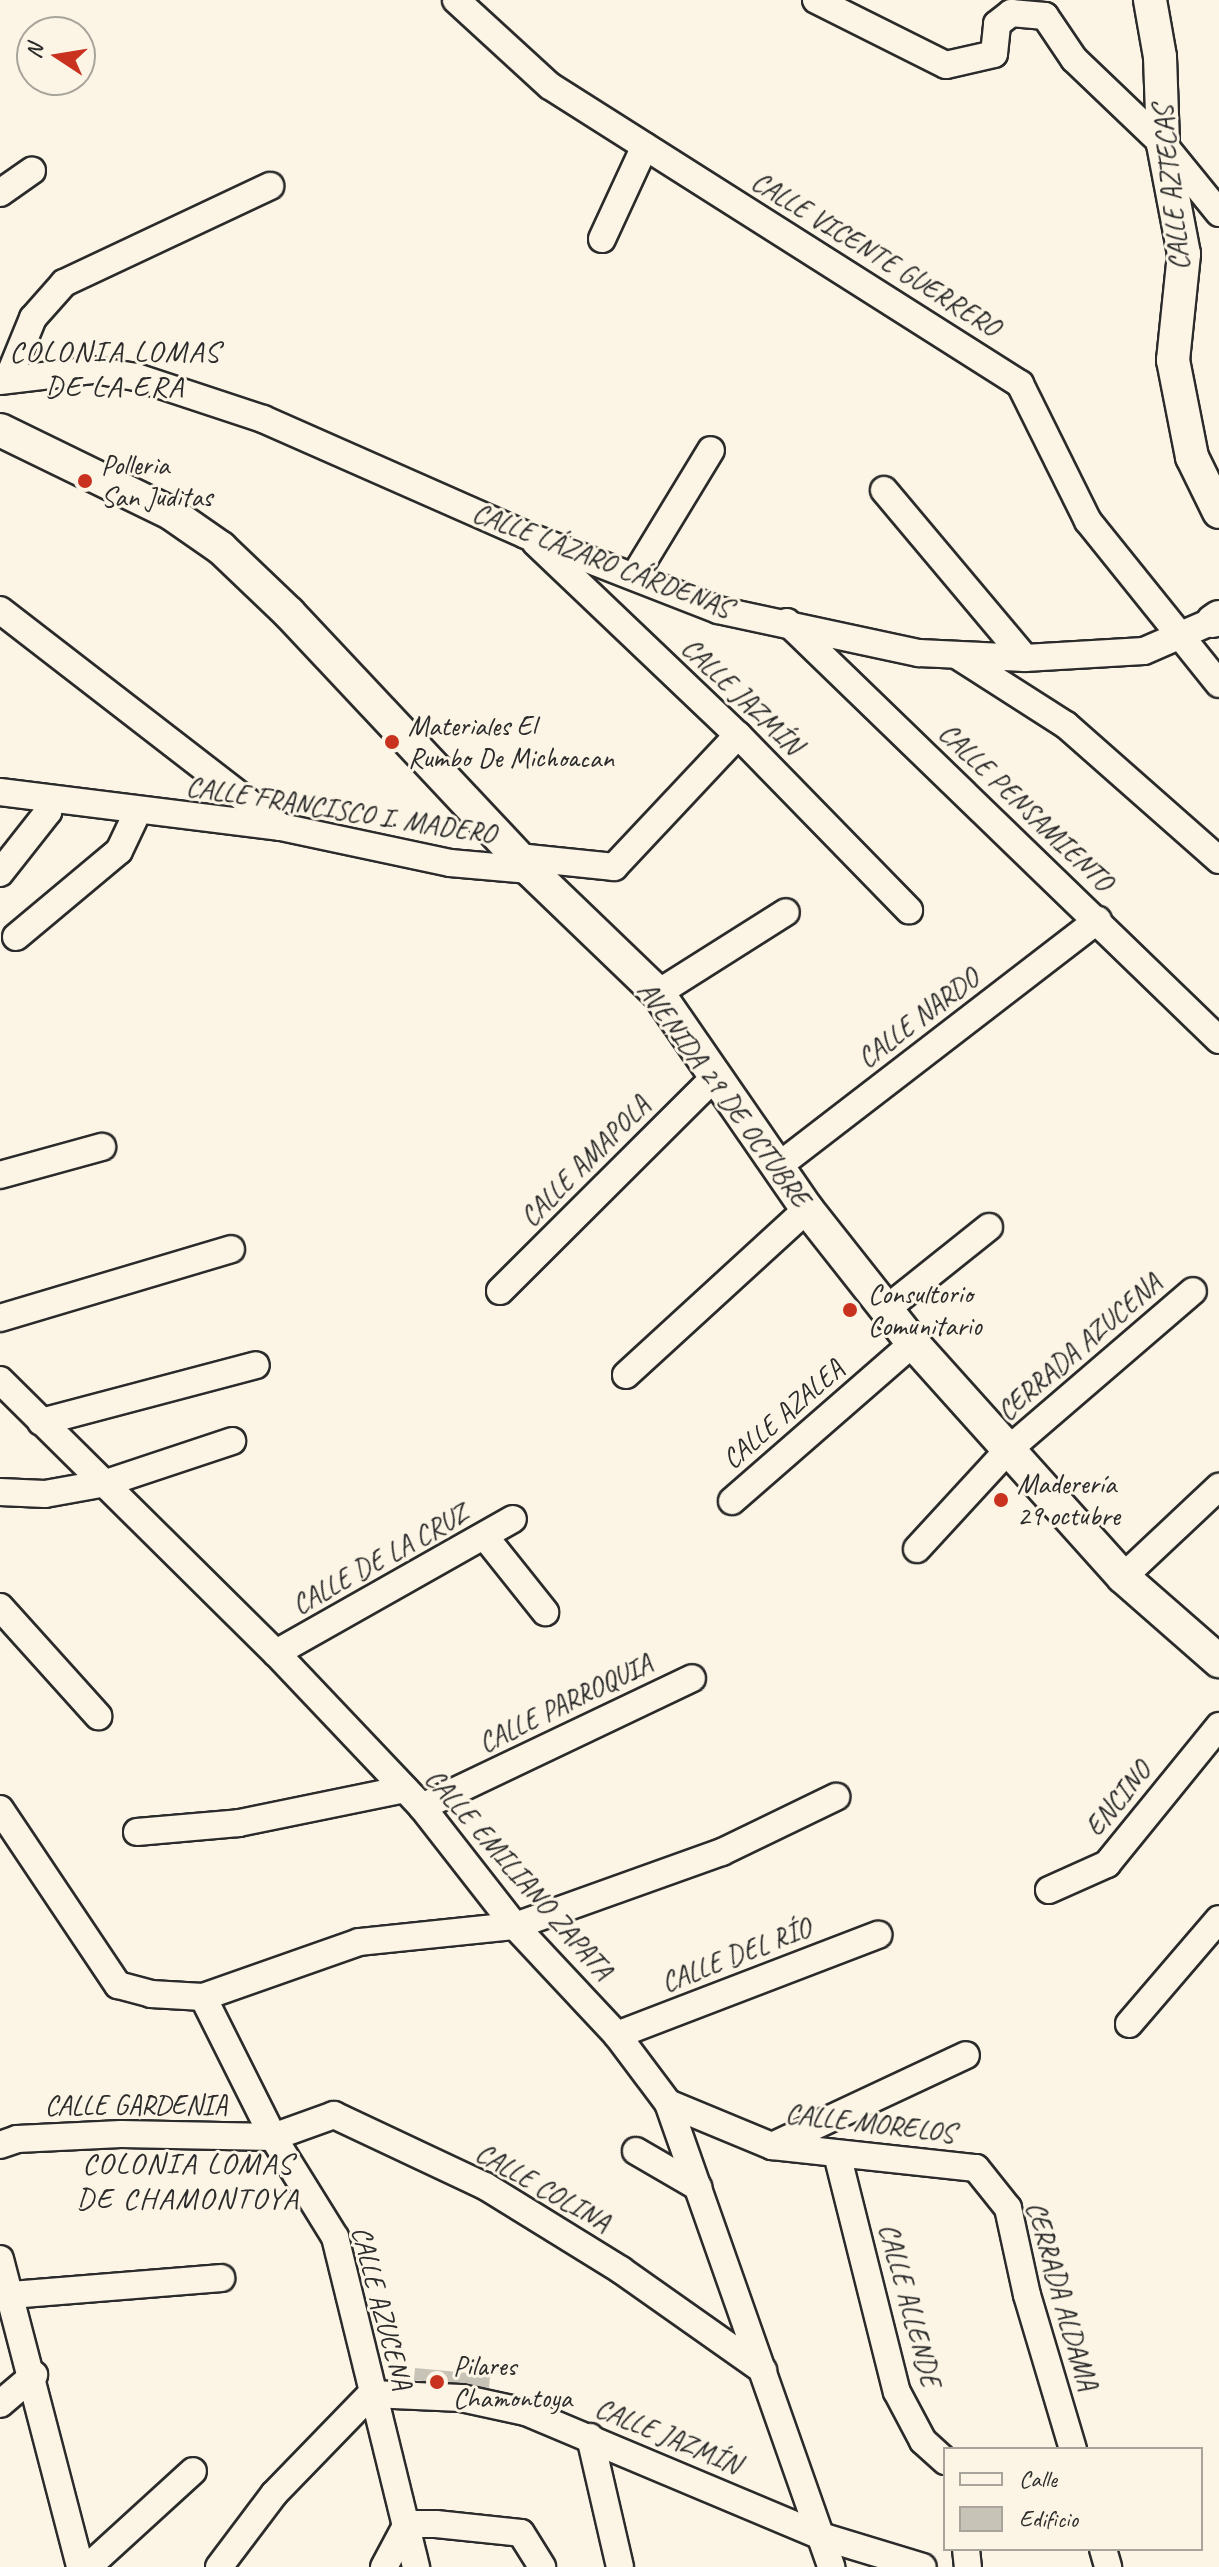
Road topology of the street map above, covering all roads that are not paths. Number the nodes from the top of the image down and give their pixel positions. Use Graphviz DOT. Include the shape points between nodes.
graph roads {
  1 [pos="456,0"];
  2 [pos="816,0"];
  3 [pos="1150,0"];
  4 [pos="1163,144"];
  5 [pos="645,146"];
  6 [pos="32,171"];
  7 [pos="270,186"];
  8 [pos="0,193"];
  9 [pos="1219,213"];
  10 [pos="602,239"];
  11 [pos="4,380"];
  12 [pos="0,430"];
  13 [pos="711,450"];
  14 [pos="884,490"];
  15 [pos="1219,512"];
  16 [pos="526,535"];
  17 [pos="635,575"];
  18 [pos="0,610"];
  19 [pos="1216,619"];
  20 [pos="787,622"];
  21 [pos="1182,635"];
  22 [pos="955,655"];
  23 [pos="1025,658"];
  24 [pos="1219,684"];
  25 [pos="738,735"];
  26 [pos="0,792"];
  27 [pos="48,799"];
  28 [pos="138,811"];
  29 [pos="281,827"];
  30 [pos="1219,860"];
  31 [pos="524,864"];
  32 [pos="0,873"];
  33 [pos="909,910"];
  34 [pos="786,912"];
  35 [pos="1098,920"];
  36 [pos="16,937"];
  37 [pos="658,993"];
  38 [pos="1219,1040"];
  39 [pos="715,1077"];
  40 [pos="102,1147"];
  41 [pos="777,1167"];
  42 [pos="0,1175"];
  43 [pos="807,1209"];
  44 [pos="989,1227"];
  45 [pos="231,1249"];
  46 [pos="500,1291"];
  47 [pos="1193,1291"];
  48 [pos="885,1310"];
  49 [pos="0,1318"];
  50 [pos="913,1343"];
  51 [pos="256,1365"];
  52 [pos="626,1375"];
  53 [pos="0,1380"];
  54 [pos="41,1422"];
  55 [pos="232,1441"];
  56 [pos="1007,1451"];
  57 [pos="106,1483"];
  58 [pos="1219,1487"];
  59 [pos="0,1492"];
  60 [pos="732,1501"];
  61 [pos="513,1519"];
  62 [pos="486,1538"];
  63 [pos="917,1549"];
  64 [pos="1123,1577"];
  65 [pos="0,1607"];
  66 [pos="545,1612"];
  67 [pos="276,1653"];
  68 [pos="1219,1661"];
  69 [pos="692,1678"];
  70 [pos="98,1716"];
  71 [pos="1219,1726"];
  72 [pos="836,1797"];
  73 [pos="414,1798"];
  74 [pos="0,1809"];
  75 [pos="137,1832"];
  76 [pos="1049,1890"];
  77 [pos="1219,1919"];
  78 [pos="515,1926"];
  79 [pos="878,1935"];
  80 [pos="203,1997"];
  81 [pos="1129,2024"];
  82 [pos="617,2035"];
  83 [pos="966,2055"];
  84 [pos="668,2103"];
  85 [pos="273,2137"];
  86 [pos="0,2145"];
  87 [pos="772,2146"];
  88 [pos="636,2151"];
  89 [pos="837,2154"];
  90 [pos="976,2168"];
  91 [pos="698,2187"];
  92 [pos="0,2263"];
  93 [pos="221,2278"];
  94 [pos="11,2295"];
  95 [pos="763,2370"];
  96 [pos="34,2375"];
  97 [pos="371,2394"];
  98 [pos="0,2404"];
  99 [pos="590,2437"];
  100 [pos="1072,2447"];
  101 [pos="943,2459"];
  102 [pos="193,2471"];
  103 [pos="407,2524"];
  104 [pos="824,2537"];
  105 [pos="81,2560"];
  106 [pos="57,2567"];
  107 [pos="219,2567"];
  108 [pos="384,2567"];
  109 [pos="416,2567"];
  110 [pos="542,2567"];
  111 [pos="620,2567"];
  112 [pos="831,2567"];
  113 [pos="923,2567"];
  1 -- 5 [label="street, CALLE VICENTE GUERRERO" via="550,86"];
  2 -- 4 [label="street" via="946,65 994,54 997,24 1011,13 1045,16 1074,59"];
  3 -- 4 [label="street, CALLE AZTECAS" via="1160,57"];
  4 -- 9 [label="street"];
  4 -- 15 [label="street, CALLE AZTECAS" via="1184,254 1173,360 1192,457"];
  5 -- 10 [label="street"];
  5 -- 21 [label="street, CALLE VICENTE GUERRERO" via="1020,384 1088,521"];
  6 -- 8 [label="street"];
  7 -- 11 [label="street" via="64,283 33,318"];
  11 -- 16 [label="street, CALLE LÁZARO CÁRDENAS" via="94,370 136,377 263,419"];
  12 -- 31 [label="street, AVENIDA 29 DE OCTUBRE" via="121,486 221,548"];
  13 -- 17 [label="street"];
  14 -- 23 [label="street"];
  16 -- 17 [label="street, CALLE LÁZARO CÁRDENAS"];
  16 -- 25 [label="street, CALLE JAZMÍN"];
  17 -- 20 [label="street, CALLE LÁZARO CÁRDENAS" via="718,610"];
  18 -- 29 [label="street"];
  19 -- 21 [label="street, CALLE LÁZARO CÁRDENAS"];
  20 -- 22 [label="street, CALLE LÁZARO CÁRDENAS" via="919,653"];
  20 -- 35 [label="street, CALLE PENSAMIENTO"];
  21 -- 23 [label="street, CALLE LÁZARO CÁRDENAS" via="1144,651"];
  21 -- 24 [label="street, CALLE VICENTE GUERRERO"];
  22 -- 23 [label="street, CALLE LÁZARO CÁRDENAS"];
  22 -- 30 [label="street" via="1066,725"];
  25 -- 31 [label="street, CALLE FRANCISCO I. MADERO" via="614,867"];
  25 -- 33 [label="street, CALLE JAZMÍN"];
  26 -- 27 [label="street, CALLE FRANCISCO I. MADERO"];
  27 -- 28 [label="street, CALLE FRANCISCO I. MADERO"];
  27 -- 32 [label="street" via="48,812"];
  28 -- 29 [label="street, CALLE FRANCISCO I. MADERO"];
  28 -- 36 [label="street" via="119,851"];
  29 -- 31 [label="street, CALLE FRANCISCO I. MADERO" via="450,863"];
  31 -- 37 [label="street, AVENIDA 29 DE OCTUBRE"];
  34 -- 37 [label="street"];
  35 -- 38 [label="street, CALLE PENSAMIENTO"];
  35 -- 41 [label="street, CALLE NARDO"];
  37 -- 39 [label="street, AVENIDA 29 DE OCTUBRE"];
  39 -- 41 [label="street, AVENIDA 29 DE OCTUBRE"];
  39 -- 46 [label="street, CALLE AMAPOLA"];
  40 -- 42 [label="street"];
  41 -- 43 [label="street, AVENIDA 29 DE OCTUBRE"];
  43 -- 48 [label="street, AVENIDA 29 DE OCTUBRE"];
  43 -- 52 [label="street"];
  44 -- 48 [label="street"];
  45 -- 49 [label="street"];
  47 -- 56 [label="street, CERRADA AZUCENA"];
  48 -- 50 [label="street, AVENIDA 29 DE OCTUBRE"];
  50 -- 56 [label="street, AVENIDA 29 DE OCTUBRE"];
  50 -- 60 [label="street, CALLE AZALEA"];
  51 -- 54 [label="street"];
  53 -- 54 [label="street, CALLE EMILIANO ZAPATA"];
  54 -- 57 [label="street, CALLE EMILIANO ZAPATA"];
  55 -- 57 [label="street"];
  56 -- 63 [label="street, CERRADA AZUCENA"];
  56 -- 64 [label="street, AVENIDA 29 DE OCTUBRE"];
  57 -- 59 [label="street" via="45,1494"];
  57 -- 67 [label="street, CALLE EMILIANO ZAPATA"];
  58 -- 64 [label="street"];
  61 -- 62 [label="street, CALLE DE LA CRUZ"];
  62 -- 66 [label="street"];
  62 -- 67 [label="street, CALLE DE LA CRUZ"];
  64 -- 68 [label="street, AVENIDA 29 DE OCTUBRE"];
  65 -- 70 [label="street"];
  67 -- 73 [label="street, CALLE EMILIANO ZAPATA"];
  69 -- 73 [label="street, CALLE PARROQUIA"];
  71 -- 76 [label="street, ENCINO" via="1107,1864"];
  72 -- 78 [label="street" via="722,1852"];
  73 -- 75 [label="street, CALLE PARROQUIA"];
  73 -- 78 [label="street, CALLE EMILIANO ZAPATA"];
  74 -- 80 [label="street" via="118,1985 151,1994"];
  77 -- 81 [label="street"];
  78 -- 80 [label="street" via="359,1942"];
  78 -- 82 [label="street, CALLE EMILIANO ZAPATA"];
  79 -- 82 [label="street, CALLE DEL RÍO"];
  80 -- 85 [label="street, CALLE AZUCENA"];
  82 -- 84 [label="street, CALLE EMILIANO ZAPATA"];
  83 -- 87 [label="street"];
  84 -- 87 [label="street, CALLE MORELOS"];
  84 -- 91 [label="street, CALLE EMILIANO ZAPATA"];
  85 -- 86 [label="street, CALLE GARDENIA" via="121,2134 17,2139"];
  85 -- 95 [label="street, CALLE COLINA" via="334,2115 485,2186 621,2270"];
  85 -- 97 [label="street, CALLE AZUCENA" via="335,2237"];
  87 -- 89 [label="street, CALLE MORELOS"];
  88 -- 91 [label="street"];
  89 -- 90 [label="street, CALLE MORELOS"];
  89 -- 101 [label="street, CALLE ALLENDE" via="897,2392 923,2441"];
  90 -- 100 [label="street, CERRADA ALDAMA" via="1008,2208 1027,2295"];
  91 -- 95 [label="street, CALLE EMILIANO ZAPATA"];
  92 -- 94 [label="street"];
  93 -- 94 [label="street"];
  94 -- 96 [label="street"];
  95 -- 104 [label="street, CALLE EMILIANO ZAPATA"];
  96 -- 98 [label="street"];
  96 -- 105 [label="street"];
  97 -- 99 [label="street, CALLE JAZMÍN" via="461,2398 526,2412"];
  97 -- 103 [label="street, CALLE AZUCENA"];
  97 -- 107 [label="street" via="274,2494"];
  99 -- 104 [label="street, CALLE JAZMÍN"];
  99 -- 111 [label="street"];
  102 -- 105 [label="street"];
  103 -- 108 [label="street"];
  103 -- 109 [label="street, CALLE AZUCENA"];
  103 -- 110 [label="street" via="521,2533"];
  104 -- 112 [label="street, CALLE EMILIANO ZAPATA"];
  104 -- 113 [label="street, CALLE JAZMÍN"];
  105 -- 106 [label="street"];
}
